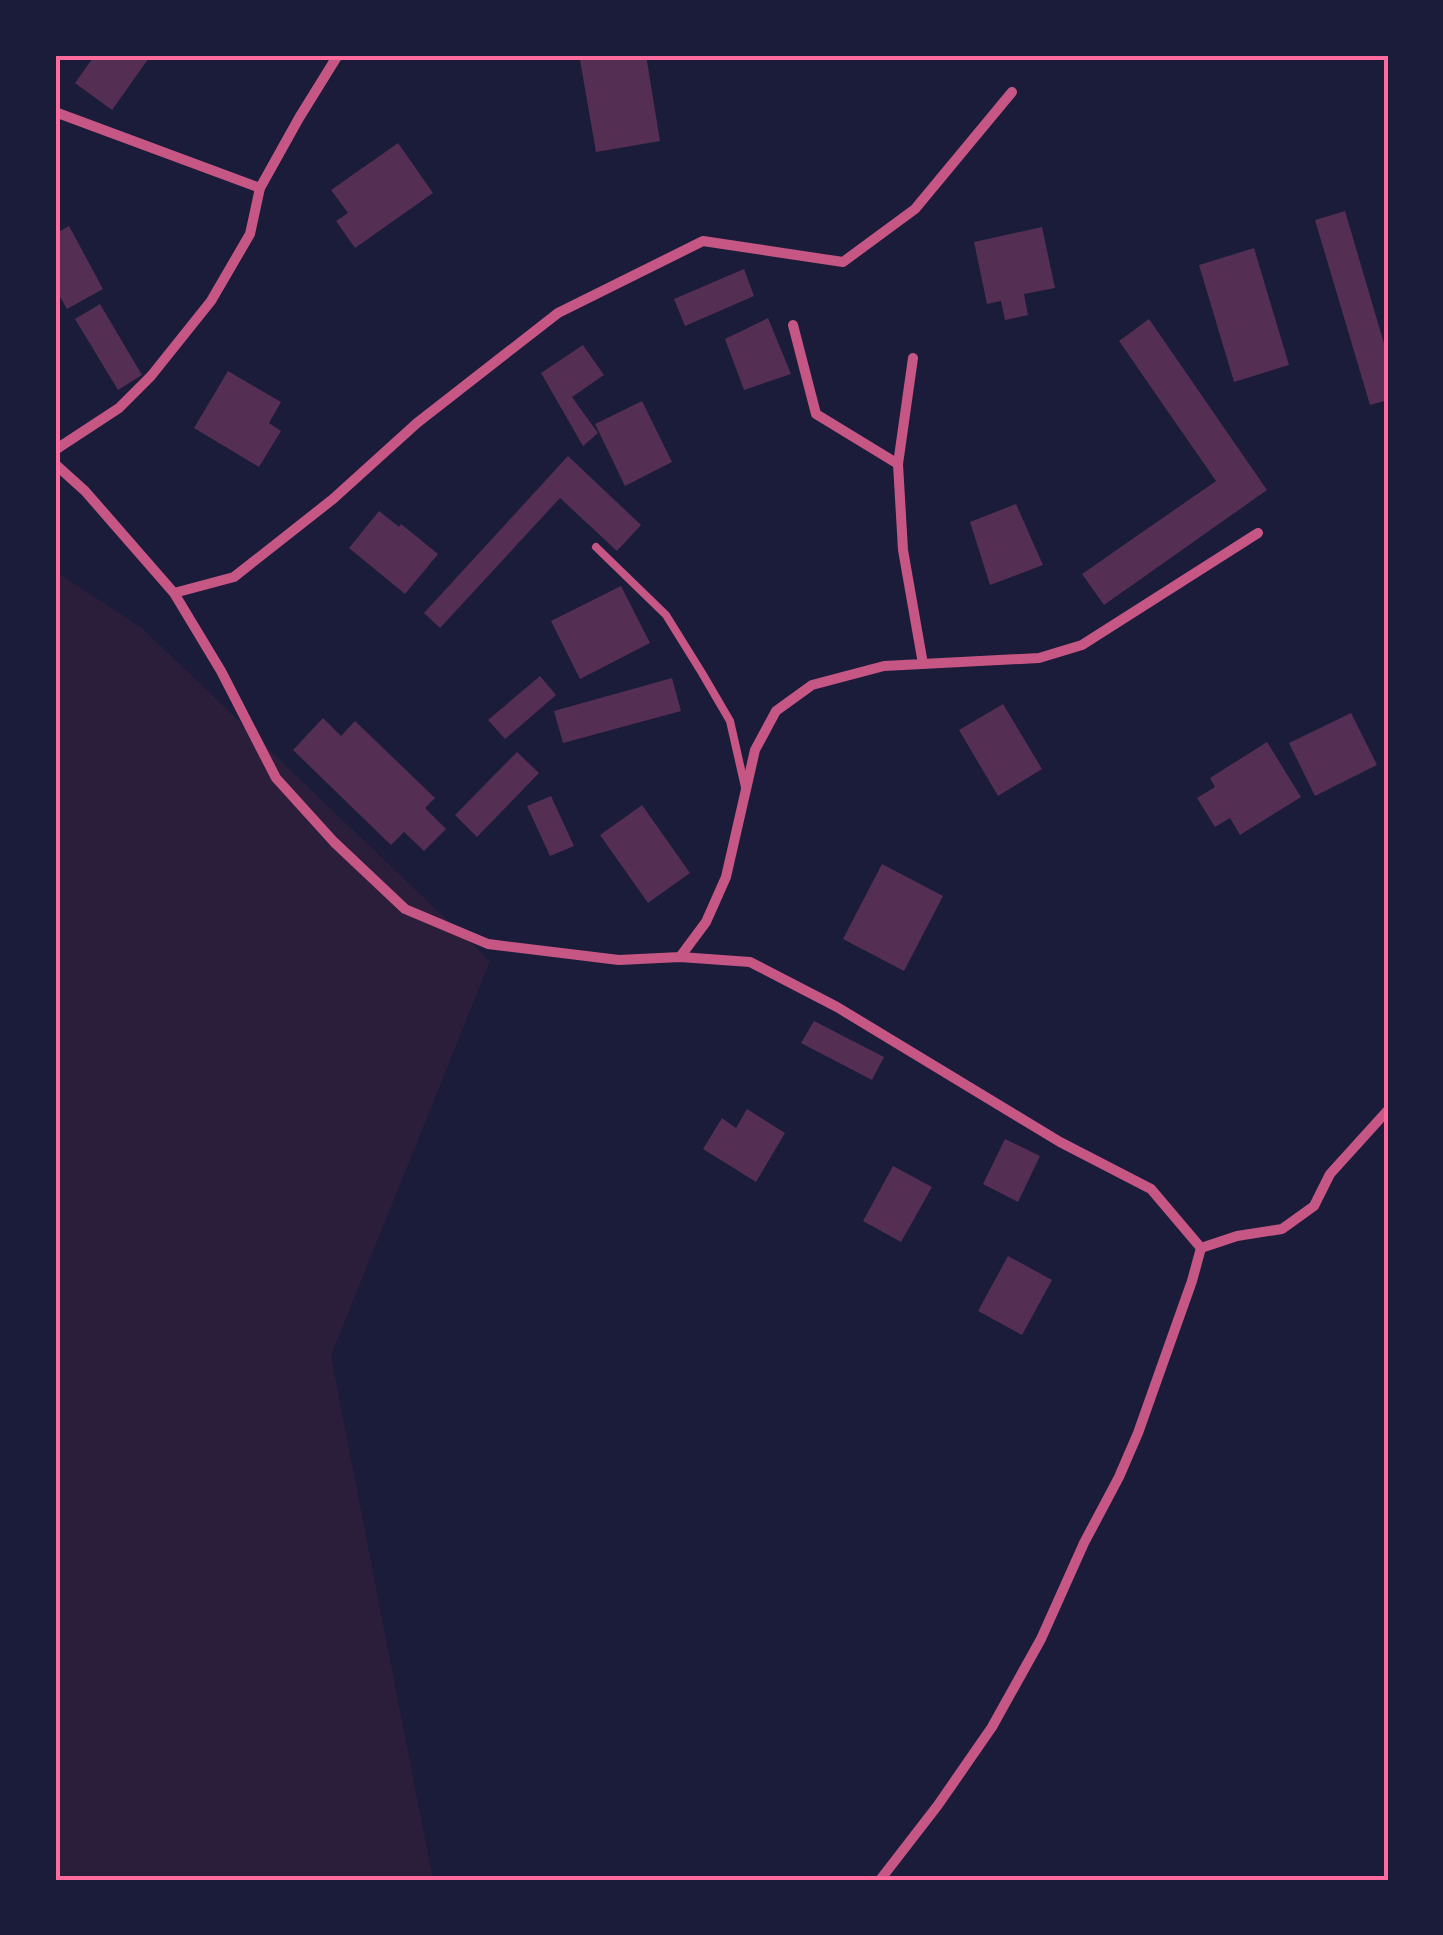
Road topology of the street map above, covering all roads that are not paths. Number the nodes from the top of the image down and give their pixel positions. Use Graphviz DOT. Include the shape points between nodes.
graph roads {
  1 [pos="338,55"];
  2 [pos="1012,92"];
  3 [pos="55,112"];
  4 [pos="260,188"];
  5 [pos="793,326"];
  6 [pos="913,358"];
  7 [pos="55,450"];
  8 [pos="55,464"];
  9 [pos="898,464"];
  10 [pos="1258,533"];
  11 [pos="596,547"];
  12 [pos="174,593"];
  13 [pos="923,664"];
  14 [pos="746,791"];
  15 [pos="680,956"];
  16 [pos="1388,1110"];
  17 [pos="1201,1248"];
  18 [pos="880,1880"];
  1 -- 4 [label="street"];
  2 -- 12 [label="street" via="916,209 843,262 702,241 558,314 234,577"];
  3 -- 4 [label="street"];
  4 -- 7 [label="street" via="250,234 211,302 119,408"];
  5 -- 9 [label="street" via="816,414"];
  6 -- 9 [label="street"];
  8 -- 12 [label="street"];
  9 -- 13 [label="street"];
  10 -- 13 [label="street" via="1082,645 1040,658"];
  11 -- 14 [label="lane" via="666,615 702,673 730,721"];
  12 -- 15 [label="street" via="276,778 405,910 488,944 619,960"];
  13 -- 14 [label="street" via="884,666 812,685 776,712 755,750"];
  14 -- 15 [label="street" via="726,878 706,922"];
  15 -- 17 [label="street" via="750,962 837,1007 1151,1189"];
  16 -- 17 [label="street" via="1330,1174 1314,1206 1282,1229"];
  17 -- 18 [label="street" via="1132,1448 1041,1639 992,1727"];
}
